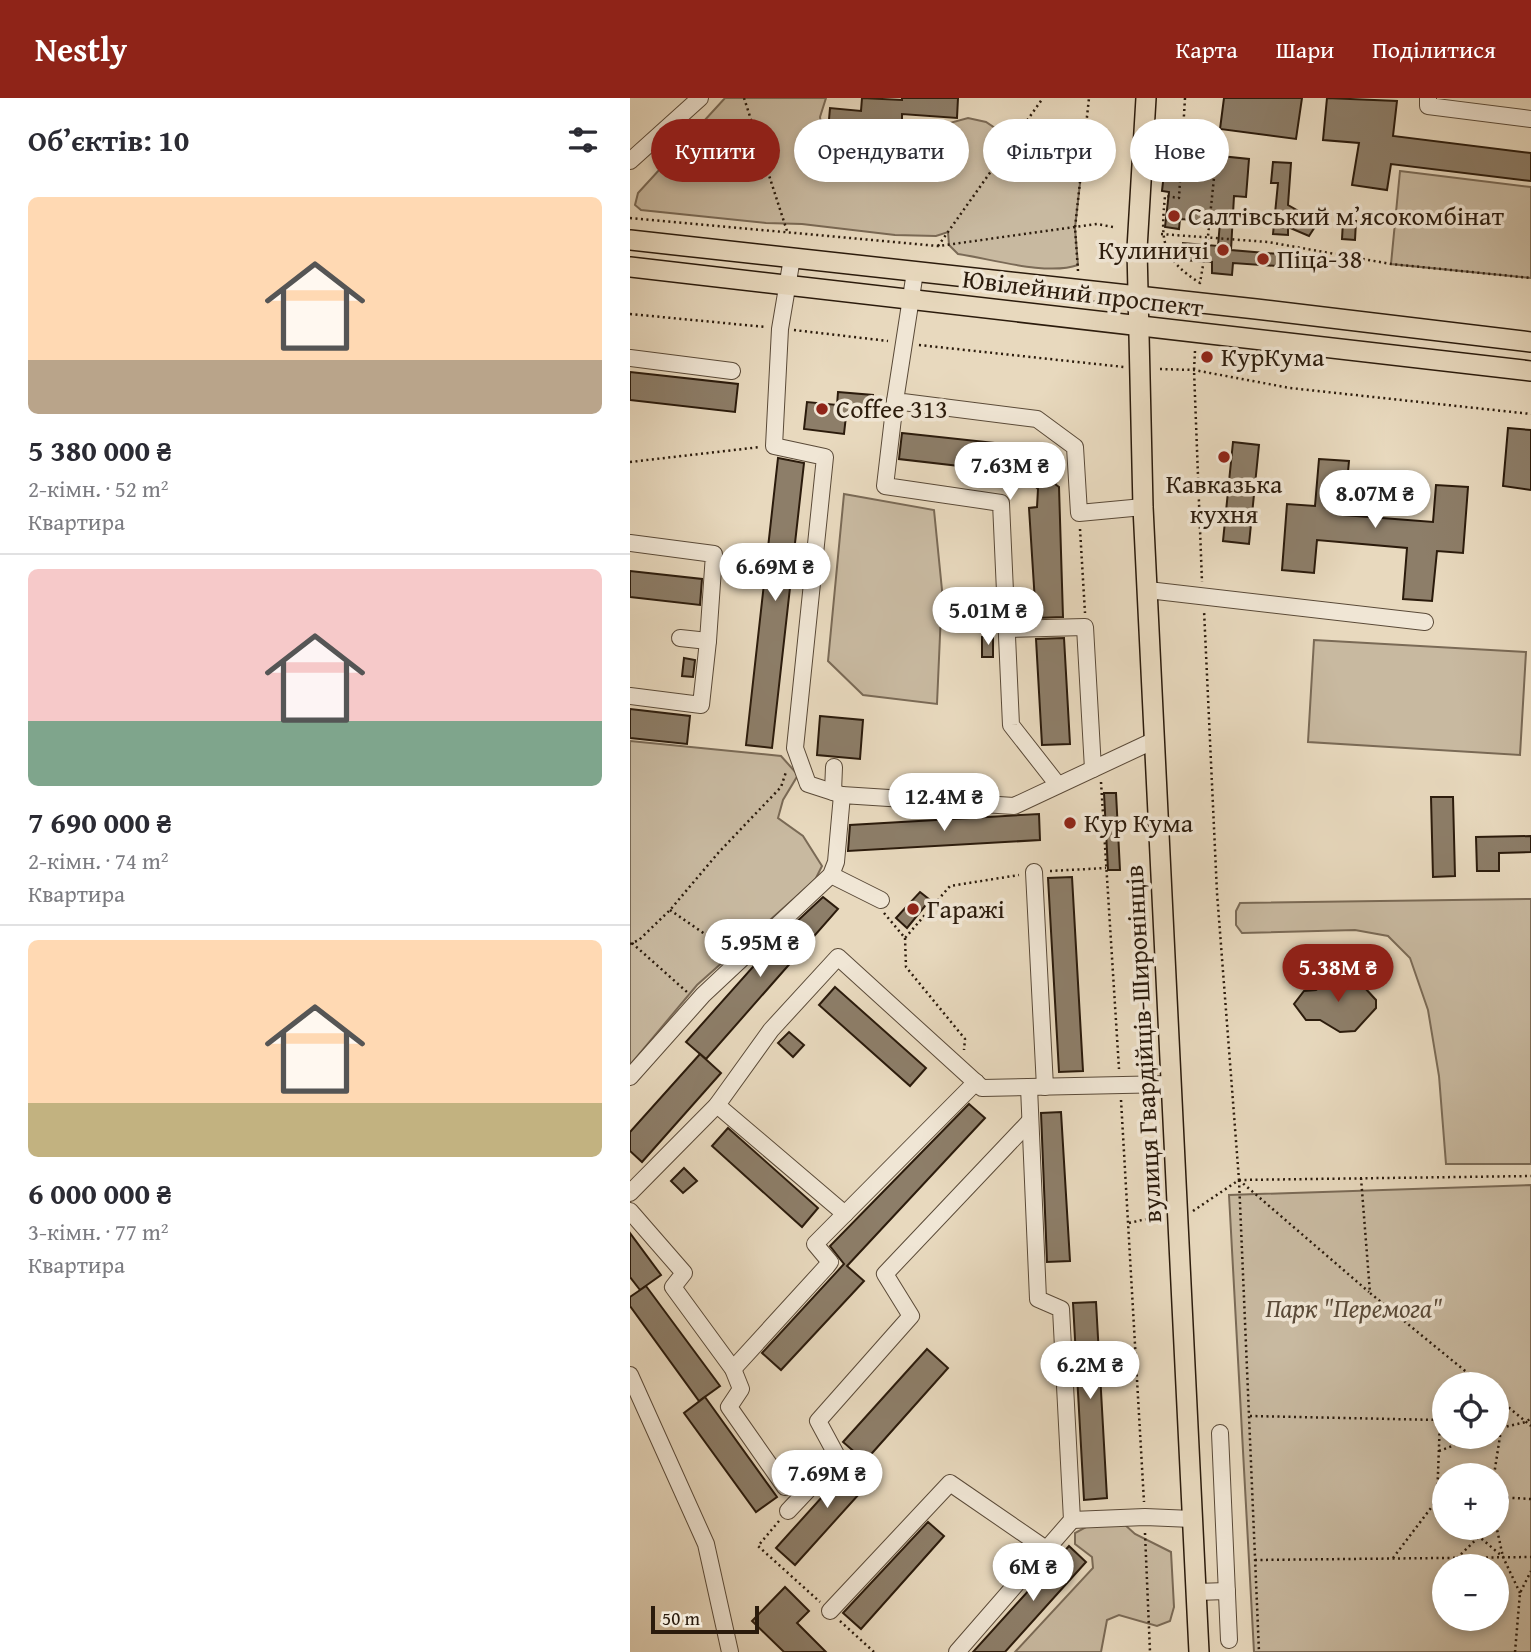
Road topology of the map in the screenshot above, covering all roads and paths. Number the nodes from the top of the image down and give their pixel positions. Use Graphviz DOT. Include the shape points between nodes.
graph roads {
  1 [pos="700,98"];
  2 [pos="744,98"];
  3 [pos="1043,98"];
  4 [pos="1089,98"];
  5 [pos="1185,98"];
  6 [pos="1428,98"];
  7 [pos="1150,102"];
  8 [pos="1531,119"];
  9 [pos="630,162"];
  10 [pos="1214,182"];
  11 [pos="630,218"];
  12 [pos="1113,227"];
  13 [pos="1075,228"];
  14 [pos="787,231"];
  15 [pos="1161,233"];
  16 [pos="1208,236"];
  17 [pos="630,240"];
  18 [pos="938,246"];
  19 [pos="792,258"];
  20 [pos="630,267"];
  21 [pos="1078,271"];
  22 [pos="915,272"];
  23 [pos="1531,278"];
  24 [pos="787,285"];
  25 [pos="1138,296"];
  26 [pos="911,300"];
  27 [pos="630,314"];
  28 [pos="1140,326"];
  29 [pos="780,329"];
  30 [pos="1531,342"];
  31 [pos="904,343"];
  32 [pos="1195,351"];
  33 [pos="630,358"];
  34 [pos="1124,367"];
  35 [pos="1160,369"];
  36 [pos="1194,370"];
  37 [pos="732,371"];
  38 [pos="1531,371"];
  39 [pos="895,401"];
  40 [pos="1531,414"];
  41 [pos="774,446"];
  42 [pos="630,462"];
  43 [pos="1143,508"];
  44 [pos="1079,513"];
  45 [pos="630,543"];
  46 [pos="1148,590"];
  47 [pos="1203,596"];
  48 [pos="1425,622"];
  49 [pos="1086,627"];
  50 [pos="1007,629"];
  51 [pos="680,638"];
  52 [pos="708,641"];
  53 [pos="630,696"];
  54 [pos="1155,740"];
  55 [pos="795,748"];
  56 [pos="834,767"];
  57 [pos="1097,767"];
  58 [pos="1058,785"];
  59 [pos="838,794"];
  60 [pos="1034,872"];
  61 [pos="831,874"];
  62 [pos="950,886"];
  63 [pos="875,897"];
  64 [pos="670,910"];
  65 [pos="905,938"];
  66 [pos="631,944"];
  67 [pos="741,959"];
  68 [pos="697,1002"];
  69 [pos="630,1077"];
  70 [pos="970,1077"];
  71 [pos="1170,1084"];
  72 [pos="1120,1085"];
  73 [pos="1037,1087"];
  74 [pos="718,1105"];
  75 [pos="1030,1121"];
  76 [pos="1531,1176"];
  77 [pos="1361,1178"];
  78 [pos="1239,1180"];
  79 [pos="630,1193"];
  80 [pos="630,1211"];
  81 [pos="845,1214"];
  82 [pos="1166,1214"];
  83 [pos="1189,1214"];
  84 [pos="1128,1223"];
  85 [pos="1370,1293"];
  86 [pos="733,1368"];
  87 [pos="1466,1372"];
  88 [pos="630,1375"];
  89 [pos="1509,1407"];
  90 [pos="1248,1416"];
  91 [pos="1531,1418"];
  92 [pos="1526,1422"];
  93 [pos="1509,1425"];
  94 [pos="1531,1426"];
  95 [pos="1220,1433"];
  96 [pos="1444,1449"];
  97 [pos="1439,1451"];
  98 [pos="1439,1463"];
  99 [pos="785,1487"];
  100 [pos="1509,1498"];
  101 [pos="1531,1499"];
  102 [pos="1432,1507"];
  103 [pos="788,1511"];
  104 [pos="1145,1517"];
  105 [pos="1192,1519"];
  106 [pos="1072,1520"];
  107 [pos="1476,1540"];
  108 [pos="1483,1540"];
  109 [pos="1046,1549"];
  110 [pos="1461,1554"];
  111 [pos="1499,1554"];
  112 [pos="1509,1557"];
  113 [pos="1531,1557"];
  114 [pos="1393,1558"];
  115 [pos="1432,1558"];
  116 [pos="1255,1560"];
  117 [pos="1509,1570"];
  118 [pos="1531,1571"];
  119 [pos="1227,1591"];
  120 [pos="1196,1592"];
  121 [pos="1520,1593"];
  122 [pos="830,1611"];
  123 [pos="1228,1640"];
  124 [pos="730,1652"];
  125 [pos="874,1652"];
  126 [pos="957,1652"];
  127 [pos="1150,1652"];
  128 [pos="1199,1652"];
  129 [pos="1259,1652"];
  130 [pos="1515,1652"];
  1 -- 9 [label="street"];
  2 -- 14 [label="path"];
  3 -- 18 [label="path"];
  4 -- 13 [label="path"];
  5 -- 15 [label="path" via="1179,198 1165,196"];
  6 -- 8 [label="street" via="1428,106"];
  7 -- 25 [label="main road, вулиця Гвардійців-Широнінців" via="1138,239"];
  10 -- 16 [label="path"];
  11 -- 14 [label="path"];
  12 -- 13 [label="path"];
  13 -- 18 [label="path"];
  13 -- 21 [label="path"];
  14 -- 18 [label="path"];
  15 -- 16 [label="path"];
  15 -- 16 [label="path" via="1171,258 1200,283"];
  16 -- 23 [label="path" via="1391,264"];
  17 -- 19 [label="main road, Ювілейний проспект"];
  19 -- 22 [label="main road, Ювілейний проспект"];
  19 -- 24 [label="street"];
  20 -- 24 [label="main road, Ювілейний проспект"];
  22 -- 25 [label="main road, Ювілейний проспект"];
  22 -- 26 [label="street"];
  24 -- 26 [label="main road, Ювілейний проспект"];
  24 -- 29 [label="street"];
  25 -- 28 [label="main road, вулиця Гвардійців-Широнінців"];
  25 -- 30 [label="main road, Ювілейний проспект"];
  26 -- 28 [label="main road, Ювілейний проспект"];
  26 -- 31 [label="street"];
  27 -- 29 [label="path"];
  28 -- 38 [label="main road, Ювілейний проспект"];
  28 -- 43 [label="main road, вулиця Гвардійців-Широнінців"];
  29 -- 31 [label="path"];
  29 -- 41 [label="street"];
  31 -- 34 [label="path"];
  31 -- 39 [label="street"];
  32 -- 36 [label="path"];
  33 -- 37 [label="street"];
  35 -- 36 [label="path"];
  36 -- 40 [label="path" via="1290,388"];
  36 -- 47 [label="path"];
  39 -- 44 [label="street" via="1037,419 1076,447"];
  39 -- 50 [label="street" via="885,486 1001,503"];
  41 -- 42 [label="path"];
  41 -- 55 [label="street" via="825,457"];
  43 -- 44 [label="street"];
  43 -- 46 [label="main road, вулиця Гвардійців-Широнінців"];
  44 -- 49 [label="path"];
  45 -- 52 [label="street" via="714,554"];
  46 -- 47 [label="street"];
  46 -- 54 [label="main road, вулиця Гвардійців-Широнінців"];
  47 -- 48 [label="street"];
  47 -- 78 [label="path" via="1217,893"];
  49 -- 50 [label="street"];
  49 -- 57 [label="street"];
  50 -- 58 [label="street" via="1011,725"];
  51 -- 52 [label="street"];
  52 -- 53 [label="street" via="701,705"];
  54 -- 57 [label="street"];
  54 -- 71 [label="main road, вулиця Гвардійців-Широнінців"];
  55 -- 59 [label="street" via="808,784"];
  55 -- 64 [label="path" via="780,787"];
  56 -- 59 [label="street"];
  57 -- 58 [label="street"];
  57 -- 72 [label="path"];
  58 -- 59 [label="street" via="1014,806"];
  59 -- 61 [label="street" via="836,862"];
  60 -- 73 [label="street"];
  61 -- 63 [label="street"];
  61 -- 67 [label="street"];
  62 -- 65 [label="path"];
  63 -- 65 [label="path"];
  64 -- 66 [label="path"];
  64 -- 67 [label="path"];
  65 -- 70 [label="path" via="906,967 965,1039"];
  66 -- 68 [label="path"];
  67 -- 68 [label="street"];
  68 -- 69 [label="street"];
  70 -- 73 [label="street" via="982,1088"];
  70 -- 74 [label="street" via="838,957 771,1030"];
  70 -- 81 [label="street"];
  71 -- 72 [label="street"];
  71 -- 105 [label="main road, вулиця Гвардійців-Широнінців"];
  72 -- 73 [label="street"];
  72 -- 84 [label="path"];
  73 -- 75 [label="street"];
  74 -- 79 [label="street"];
  74 -- 81 [label="street"];
  75 -- 103 [label="street" via="885,1274 911,1316 818,1421 838,1458"];
  75 -- 106 [label="street" via="1038,1298 1061,1309"];
  76 -- 77 [label="path"];
  77 -- 78 [label="path"];
  77 -- 85 [label="path"];
  78 -- 83 [label="path"];
  78 -- 85 [label="path"];
  78 -- 90 [label="path"];
  80 -- 86 [label="street" via="684,1273 673,1287"];
  81 -- 86 [label="street" via="815,1244 830,1262"];
  82 -- 84 [label="path"];
  84 -- 104 [label="path"];
  85 -- 87 [label="path"];
  86 -- 99 [label="street" via="741,1389 729,1407"];
  88 -- 124 [label="street" via="706,1544"];
  89 -- 92 [label="path"];
  90 -- 97 [label="path" via="1440,1420"];
  90 -- 116 [label="path"];
  91 -- 92 [label="path"];
  92 -- 93 [label="path"];
  92 -- 94 [label="path"];
  95 -- 119 [label="street"];
  96 -- 97 [label="path"];
  97 -- 98 [label="path"];
  100 -- 101 [label="path"];
  102 -- 114 [label="path"];
  103 -- 122 [label="path" via="758,1546"];
  104 -- 105 [label="street"];
  104 -- 106 [label="street"];
  104 -- 127 [label="path"];
  105 -- 120 [label="main road, вулиця Гвардійців-Широнінців"];
  106 -- 109 [label="street"];
  107 -- 110 [label="path"];
  108 -- 111 [label="path"];
  109 -- 122 [label="street" via="950,1483"];
  109 -- 126 [label="street"];
  112 -- 113 [label="path"];
  114 -- 115 [label="path"];
  114 -- 116 [label="path"];
  116 -- 129 [label="path"];
  117 -- 121 [label="path"];
  118 -- 121 [label="path"];
  119 -- 120 [label="street"];
  119 -- 123 [label="street"];
  120 -- 128 [label="main road, вулиця Гвардійців-Широнінців"];
  121 -- 130 [label="path"];
  122 -- 125 [label="path"];
}
